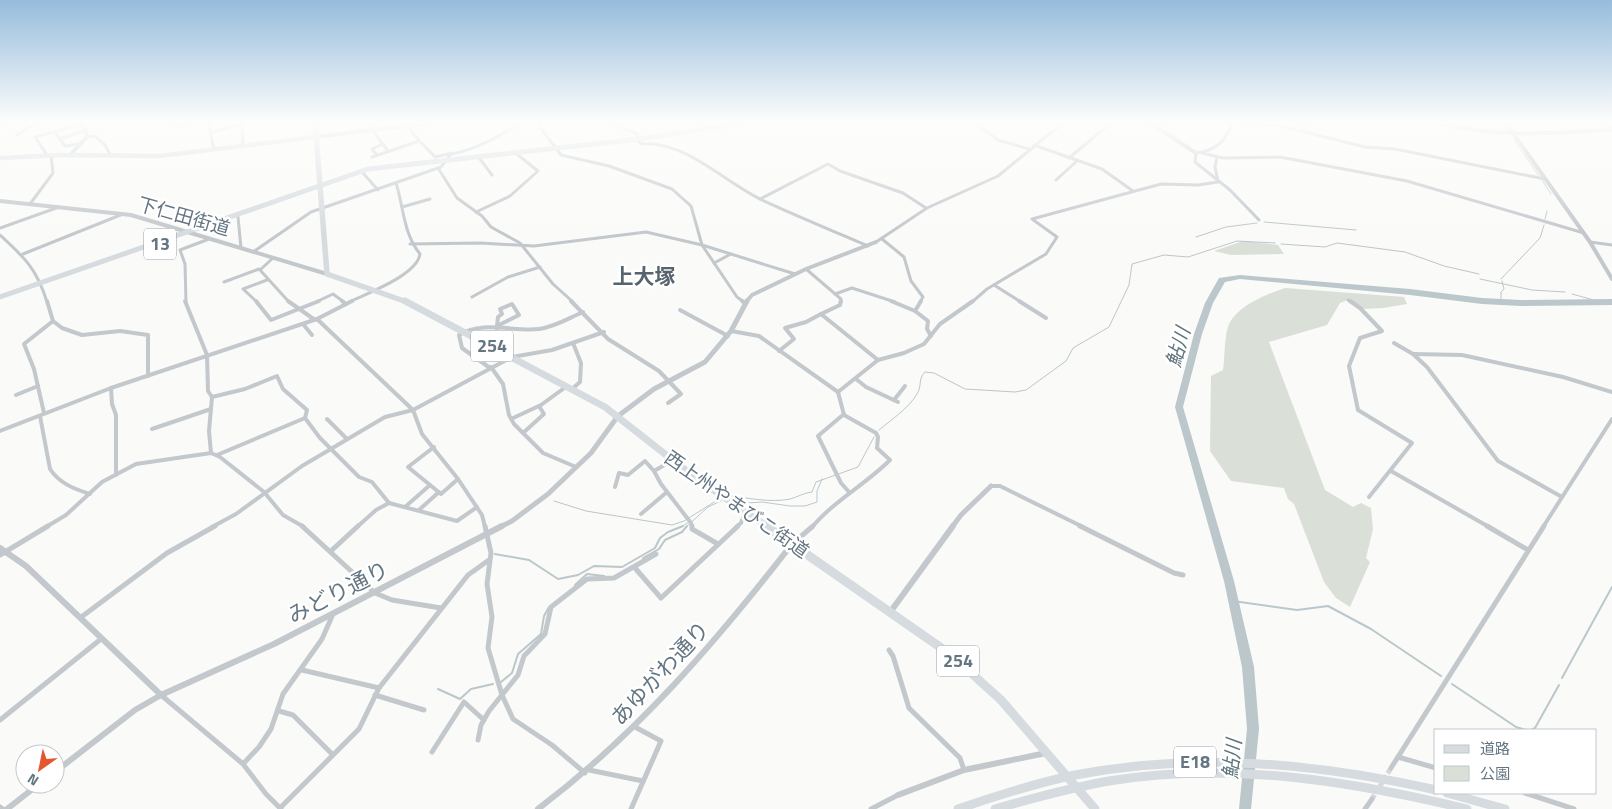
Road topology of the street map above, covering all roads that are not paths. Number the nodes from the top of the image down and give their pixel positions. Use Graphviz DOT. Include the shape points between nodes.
graph roads {
  1 [pos="480,159"];
  2 [pos="50,160"];
  3 [pos="317,160"];
  4 [pos="457,160"];
  5 [pos="467,160"];
  6 [pos="523,160"];
  7 [pos="581,160"];
  8 [pos="694,160"];
  9 [pos="1017,160"];
  10 [pos="1074,160"];
  11 [pos="1195,160"];
  12 [pos="1216,160"];
  13 [pos="1293,160"];
  14 [pos="1449,160"];
  15 [pos="1531,160"];
  16 [pos="445,161"];
  17 [pos="1077,161"];
  18 [pos="438,168"];
  19 [pos="363,173"];
  20 [pos="492,175"];
  21 [pos="1545,179"];
  22 [pos="1056,180"];
  23 [pos="1218,182"];
  24 [pos="396,183"];
  25 [pos="320,186"];
  26 [pos="378,190"];
  27 [pos="1133,191"];
  28 [pos="430,199"];
  29 [pos="760,199"];
  30 [pos="0,201"];
  31 [pos="30,204"];
  32 [pos="59,207"];
  33 [pos="323,207"];
  34 [pos="402,207"];
  35 [pos="926,208"];
  36 [pos="476,212"];
  37 [pos="124,214"];
  38 [pos="238,217"];
  39 [pos="1259,220"];
  40 [pos="0,228"];
  41 [pos="189,232"];
  42 [pos="1584,233"];
  43 [pos="0,235"];
  44 [pos="209,239"];
  45 [pos="882,239"];
  46 [pos="876,242"];
  47 [pos="1590,242"];
  48 [pos="410,244"];
  49 [pos="702,245"];
  50 [pos="1612,245"];
  51 [pos="523,246"];
  52 [pos="869,246"];
  53 [pos="241,248"];
  54 [pos="254,252"];
  55 [pos="23,254"];
  56 [pos="730,254"];
  57 [pos="273,258"];
  58 [pos="714,263"];
  59 [pos="540,267"];
  60 [pos="259,269"];
  61 [pos="806,269"];
  62 [pos="327,274"];
  63 [pos="795,274"];
  64 [pos="1612,279"];
  65 [pos="267,280"];
  66 [pos="224,282"];
  67 [pos="41,284"];
  68 [pos="994,285"];
  69 [pos="375,289"];
  70 [pos="835,294"];
  71 [pos="472,297"];
  72 [pos="0,299"];
  73 [pos="1348,300"];
  74 [pos="745,303"];
  75 [pos="346,304"];
  76 [pos="301,310"];
  77 [pos="680,310"];
  78 [pos="915,311"];
  79 [pos="583,312"];
  80 [pos="821,314"];
  81 [pos="1046,318"];
  82 [pos="316,320"];
  83 [pos="53,321"];
  84 [pos="303,324"];
  85 [pos="497,328"];
  86 [pos="463,331"];
  87 [pos="604,332"];
  88 [pos="730,333"];
  89 [pos="312,334"];
  90 [pos="930,336"];
  91 [pos="574,343"];
  92 [pos="1394,343"];
  93 [pos="779,351"];
  94 [pos="1413,354"];
  95 [pos="207,355"];
  96 [pos="512,357"];
  97 [pos="878,360"];
  98 [pos="490,367"];
  99 [pos="148,376"];
  100 [pos="856,379"];
  101 [pos="668,380"];
  102 [pos="38,386"];
  103 [pos="905,386"];
  104 [pos="111,388"];
  105 [pos="570,388"];
  106 [pos="838,392"];
  107 [pos="1612,392"];
  108 [pos="16,395"];
  109 [pos="212,397"];
  110 [pos="668,403"];
  111 [pos="539,406"];
  112 [pos="211,409"];
  113 [pos="413,410"];
  114 [pos="844,414"];
  115 [pos="42,415"];
  116 [pos="618,416"];
  117 [pos="305,418"];
  118 [pos="511,419"];
  119 [pos="1612,419"];
  120 [pos="327,420"];
  121 [pos="152,429"];
  122 [pos="0,432"];
  123 [pos="523,432"];
  124 [pos="347,439"];
  125 [pos="434,447"];
  126 [pos="331,448"];
  127 [pos="211,452"];
  128 [pos="217,455"];
  129 [pos="673,460"];
  130 [pos="576,468"];
  131 [pos="1390,471"];
  132 [pos="654,472"];
  133 [pos="116,474"];
  134 [pos="458,479"];
  135 [pos="430,485"];
  136 [pos="992,486"];
  137 [pos="614,487"];
  138 [pos="264,492"];
  139 [pos="439,492"];
  140 [pos="667,492"];
  141 [pos="849,492"];
  142 [pos="90,494"];
  143 [pos="1370,497"];
  144 [pos="1562,497"];
  145 [pos="388,503"];
  146 [pos="405,507"];
  147 [pos="477,508"];
  148 [pos="419,510"];
  149 [pos="745,512"];
  150 [pos="641,514"];
  151 [pos="486,535"];
  152 [pos="718,544"];
  153 [pos="792,544"];
  154 [pos="1528,550"];
  155 [pos="331,551"];
  156 [pos="2,552"];
  157 [pos="656,554"];
  158 [pos="489,560"];
  159 [pos="635,568"];
  160 [pos="1183,575"];
  161 [pos="375,593"];
  162 [pos="440,608"];
  163 [pos="891,611"];
  164 [pos="333,614"];
  165 [pos="80,618"];
  166 [pos="101,639"];
  167 [pos="889,650"];
  168 [pos="302,670"];
  169 [pos="379,688"];
  170 [pos="161,695"];
  171 [pos="376,695"];
  172 [pos="502,696"];
  173 [pos="424,710"];
  174 [pos="279,711"];
  175 [pos="0,720"];
  176 [pos="484,720"];
  177 [pos="636,728"];
  178 [pos="478,740"];
  179 [pos="432,752"];
  180 [pos="1046,753"];
  181 [pos="332,754"];
  182 [pos="1398,757"];
  183 [pos="65,764"];
  184 [pos="243,764"];
  185 [pos="1434,767"];
  186 [pos="1391,768"];
  187 [pos="964,770"];
  188 [pos="587,771"];
  189 [pos="1335,776"];
  190 [pos="643,781"];
  191 [pos="1434,790"];
  192 [pos="27,794"];
  193 [pos="1451,794"];
  194 [pos="1528,794"];
  195 [pos="898,795"];
  196 [pos="1372,799"];
  197 [pos="0,807"];
  198 [pos="280,808"];
  199 [pos="3,809"];
  200 [pos="8,809"];
  201 [pos="538,809"];
  202 [pos="631,809"];
  203 [pos="871,809"];
  204 [pos="958,809"];
  205 [pos="995,809"];
  206 [pos="1095,809"];
  207 [pos="1367,809"];
  208 [pos="1467,809"];
  209 [pos="1505,809"];
  210 [pos="1574,809"];
  1 -- 20 [label="street"];
  2 -- 31 [label="street" via="53,173"];
  3 -- 25 [label="highway"];
  4 -- 16 [label="main road, 13"];
  5 -- 16 [label="main road, 13"];
  6 -- 36 [label="street" via="538,171 511,197"];
  7 -- 49 [label="street" via="672,188 691,206"];
  8 -- 29 [label="street"];
  9 -- 35 [label="street" via="998,176"];
  10 -- 17 [label="street"];
  11 -- 23 [label="street"];
  12 -- 23 [label="street"];
  13 -- 42 [label="street" via="1407,181"];
  14 -- 21 [label="street"];
  15 -- 21 [label="street"];
  16 -- 18 [label="street"];
  16 -- 19 [label="main road, 13"];
  16 -- 25 [label="main road, 13" via="382,166"];
  17 -- 22 [label="street"];
  17 -- 27 [label="street" via="1107,172"];
  18 -- 24 [label="street"];
  18 -- 36 [label="street" via="457,198"];
  19 -- 25 [label="main road, 13"];
  19 -- 26 [label="street"];
  21 -- 42 [label="street"];
  23 -- 27 [label="street" via="1198,185 1167,183"];
  23 -- 39 [label="street"];
  24 -- 26 [label="street"];
  24 -- 34 [label="street"];
  25 -- 33 [label="highway"];
  25 -- 38 [label="main road, 13"];
  25 -- 41 [label="main road, 13"];
  26 -- 33 [label="street"];
  27 -- 68 [label="street" via="1032,219 1055,234 1055,242 1046,254"];
  28 -- 34 [label="street"];
  29 -- 35 [label="street" via="828,164 903,193"];
  29 -- 52 [label="street"];
  30 -- 31 [label="street, 下仁田街道"];
  31 -- 32 [label="street, 下仁田街道"];
  32 -- 37 [label="street, 下仁田街道"];
  32 -- 40 [label="street"];
  33 -- 54 [label="street"];
  33 -- 62 [label="highway"];
  34 -- 48 [label="street"];
  35 -- 45 [label="street"];
  36 -- 51 [label="street" via="490,227"];
  37 -- 41 [label="street, 下仁田街道"];
  37 -- 55 [label="street"];
  38 -- 41 [label="main road, 13"];
  38 -- 53 [label="street"];
  41 -- 44 [label="street, 下仁田街道"];
  41 -- 67 [label="main road, 13"];
  42 -- 47 [label="street"];
  43 -- 55 [label="street"];
  44 -- 53 [label="street, 下仁田街道"];
  44 -- 95 [label="street" via="180,250 186,264 186,307"];
  45 -- 46 [label="street"];
  45 -- 78 [label="street" via="904,257 911,281 922,295 923,299"];
  46 -- 52 [label="street"];
  47 -- 50 [label="street"];
  47 -- 64 [label="street"];
  48 -- 51 [label="street"];
  48 -- 69 [label="street" via="420,254 418,263 408,272"];
  49 -- 51 [label="street" via="646,232"];
  49 -- 56 [label="street"];
  49 -- 58 [label="street"];
  51 -- 59 [label="street"];
  52 -- 61 [label="street"];
  53 -- 54 [label="street, 下仁田街道"];
  54 -- 57 [label="street, 下仁田街道"];
  55 -- 67 [label="street"];
  56 -- 58 [label="street"];
  56 -- 63 [label="street"];
  57 -- 60 [label="street"];
  57 -- 62 [label="street, 下仁田街道"];
  58 -- 74 [label="street" via="737,297"];
  59 -- 71 [label="street" via="508,277"];
  59 -- 79 [label="street"];
  60 -- 65 [label="street"];
  60 -- 66 [label="street"];
  61 -- 63 [label="street"];
  61 -- 70 [label="street"];
  62 -- 69 [label="highway, 西上州やまびこ街道 / 254"];
  63 -- 74 [label="street" via="757,292"];
  65 -- 76 [label="street"];
  65 -- 76 [label="street" via="243,289 271,320"];
  67 -- 72 [label="main road, 13"];
  67 -- 83 [label="street"];
  68 -- 81 [label="street"];
  68 -- 90 [label="street" via="940,324"];
  69 -- 75 [label="street"];
  69 -- 86 [label="highway, 西上州やまびこ街道 / 254"];
  70 -- 78 [label="street" via="852,288 894,300"];
  70 -- 80 [label="street" via="841,299 840,305"];
  73 -- 131 [label="street" via="1382,331 1360,338 1350,364 1358,410 1412,443"];
  74 -- 88 [label="street, みどり通り"];
  75 -- 76 [label="street" via="333,294"];
  75 -- 82 [label="street"];
  76 -- 82 [label="street"];
  77 -- 88 [label="street" via="703,320 713,329"];
  78 -- 90 [label="street" via="928,321 926,329"];
  79 -- 85 [label="street" via="537,329"];
  79 -- 87 [label="street"];
  80 -- 93 [label="street" via="785,328 794,339"];
  80 -- 97 [label="street"];
  82 -- 84 [label="street"];
  82 -- 113 [label="street"];
  83 -- 99 [label="street" via="74,334 145,333 148,335"];
  83 -- 102 [label="street" via="24,344"];
  84 -- 89 [label="street"];
  84 -- 95 [label="street"];
  85 -- 85 [label="street" via="498,317 502,314 500,309 512,304 519,315"];
  85 -- 86 [label="street"];
  86 -- 96 [label="highway, 西上州やまびこ街道 / 254"];
  86 -- 98 [label="street" via="459,340 462,348"];
  87 -- 91 [label="street"];
  87 -- 101 [label="street" via="614,344"];
  88 -- 93 [label="street" via="756,335"];
  88 -- 101 [label="street, みどり通り" via="705,362"];
  90 -- 97 [label="street" via="924,344"];
  91 -- 96 [label="street"];
  91 -- 105 [label="street" via="581,363 580,382"];
  92 -- 94 [label="street"];
  93 -- 106 [label="street"];
  94 -- 107 [label="street" via="1462,354"];
  94 -- 144 [label="street" via="1429,370 1498,461"];
  95 -- 99 [label="street"];
  95 -- 109 [label="street" via="208,391"];
  96 -- 98 [label="street"];
  96 -- 105 [label="highway, 西上州やまびこ街道 / 254"];
  97 -- 100 [label="street"];
  98 -- 113 [label="street"];
  98 -- 118 [label="street" via="503,384"];
  99 -- 104 [label="street"];
  100 -- 103 [label="street" via="866,388 896,401"];
  100 -- 106 [label="street"];
  101 -- 110 [label="street" via="681,394"];
  101 -- 116 [label="street, みどり通り"];
  102 -- 108 [label="street"];
  102 -- 115 [label="street"];
  104 -- 115 [label="street"];
  104 -- 133 [label="street" via="116,415"];
  105 -- 111 [label="street"];
  105 -- 116 [label="highway, 西上州やまびこ街道 / 254"];
  106 -- 114 [label="street"];
  109 -- 112 [label="street"];
  109 -- 117 [label="street" via="245,389 277,376 284,390 307,410"];
  111 -- 118 [label="street"];
  111 -- 123 [label="street" via="544,414"];
  112 -- 121 [label="street"];
  112 -- 127 [label="street"];
  113 -- 124 [label="street" via="386,417"];
  113 -- 125 [label="street" via="422,434"];
  114 -- 141 [label="street" via="818,436 841,483"];
  114 -- 141 [label="street" via="874,430 878,434 877,450 890,460"];
  115 -- 122 [label="street"];
  115 -- 142 [label="street" via="53,475"];
  116 -- 129 [label="highway, 西上州やまびこ街道 / 254"];
  116 -- 130 [label="street, みどり通り"];
  117 -- 126 [label="street"];
  117 -- 128 [label="street"];
  118 -- 123 [label="street"];
  119 -- 144 [label="street"];
  120 -- 124 [label="street"];
  123 -- 130 [label="street" via="544,453"];
  124 -- 126 [label="street"];
  125 -- 134 [label="street"];
  125 -- 135 [label="street" via="408,467"];
  126 -- 138 [label="street"];
  126 -- 145 [label="street" via="359,477 372,482"];
  127 -- 128 [label="street"];
  127 -- 133 [label="street" via="136,464"];
  128 -- 138 [label="street"];
  129 -- 132 [label="street"];
  129 -- 149 [label="highway, 西上州やまびこ街道 / 254"];
  130 -- 151 [label="street, みどり通り" via="524,513"];
  131 -- 143 [label="street"];
  131 -- 154 [label="street"];
  132 -- 137 [label="street" via="645,461 628,475 619,473"];
  132 -- 140 [label="street"];
  133 -- 142 [label="street"];
  134 -- 139 [label="street" via="441,494"];
  134 -- 147 [label="street"];
  135 -- 139 [label="street"];
  135 -- 146 [label="street"];
  136 -- 160 [label="street" via="1000,486"];
  136 -- 163 [label="street" via="961,515"];
  138 -- 155 [label="street" via="283,515 304,527"];
  138 -- 165 [label="street" via="236,514 153,563"];
  139 -- 148 [label="street"];
  140 -- 150 [label="street"];
  140 -- 152 [label="street" via="691,523 692,529"];
  141 -- 153 [label="street"];
  142 -- 156 [label="street" via="66,515"];
  144 -- 154 [label="street"];
  145 -- 146 [label="street"];
  145 -- 155 [label="street"];
  146 -- 148 [label="street"];
  147 -- 148 [label="street" via="457,521"];
  147 -- 151 [label="street" via="484,520"];
  149 -- 152 [label="street" via="741,523"];
  149 -- 153 [label="highway, 西上州やまびこ街道 / 254"];
  151 -- 158 [label="street" via="491,553"];
  151 -- 161 [label="street, みどり通り"];
  152 -- 159 [label="street" via="661,598"];
  153 -- 163 [label="highway, 西上州やまびこ街道 / 254"];
  153 -- 177 [label="street, あゆがわ通り" via="754,595"];
  154 -- 182 [label="street"];
  155 -- 161 [label="street"];
  156 -- 165 [label="street" via="26,566"];
  157 -- 159 [label="street"];
  158 -- 162 [label="street" via="468,575"];
  158 -- 172 [label="street" via="487,584 492,617 488,648"];
  159 -- 172 [label="street" via="614,578 587,579 551,607 545,634 524,656 518,675"];
  161 -- 162 [label="street" via="392,600"];
  161 -- 164 [label="street, みどり通り"];
  162 -- 169 [label="street"];
  163 -- 180 [label="highway, 西上州やまびこ街道 / 254" via="975,676"];
  164 -- 168 [label="street"];
  164 -- 170 [label="street, みどり通り"];
  165 -- 166 [label="street"];
  166 -- 170 [label="street"];
  166 -- 175 [label="street"];
  167 -- 187 [label="street" via="909,708 960,758"];
  168 -- 169 [label="street"];
  168 -- 174 [label="street" via="283,694"];
  169 -- 171 [label="street"];
  170 -- 183 [label="street, みどり通り" via="135,710"];
  170 -- 184 [label="street"];
  171 -- 173 [label="street"];
  171 -- 181 [label="street" via="359,729"];
  172 -- 176 [label="street"];
  172 -- 188 [label="street" via="513,719"];
  174 -- 181 [label="street" via="293,715"];
  174 -- 184 [label="street" via="259,747"];
  176 -- 178 [label="street"];
  176 -- 179 [label="street" via="464,702"];
  177 -- 188 [label="street, あゆがわ通り"];
  177 -- 190 [label="street" via="662,741"];
  180 -- 187 [label="street"];
  180 -- 206 [label="highway, 西上州やまびこ街道 / 254"];
  181 -- 198 [label="street"];
  182 -- 185 [label="street"];
  182 -- 186 [label="street"];
  184 -- 198 [label="street"];
  187 -- 195 [label="street"];
  188 -- 190 [label="street"];
  188 -- 201 [label="street, あゆがわ通り"];
  189 -- 191 [label="highway, E18"];
  189 -- 204 [label="highway, E18" via="1271,764 1199,762 1127,766 1053,780"];
  189 -- 205 [label="highway, E18" via="1177,774 1110,781"];
  189 -- 208 [label="highway, E18"];
  190 -- 202 [label="street"];
  192 -- 200 [label="street"];
  193 -- 209 [label="highway"];
  194 -- 210 [label="street"];
  195 -- 203 [label="street"];
  196 -- 207 [label="street"];
  197 -- 199 [label="street"];
}
